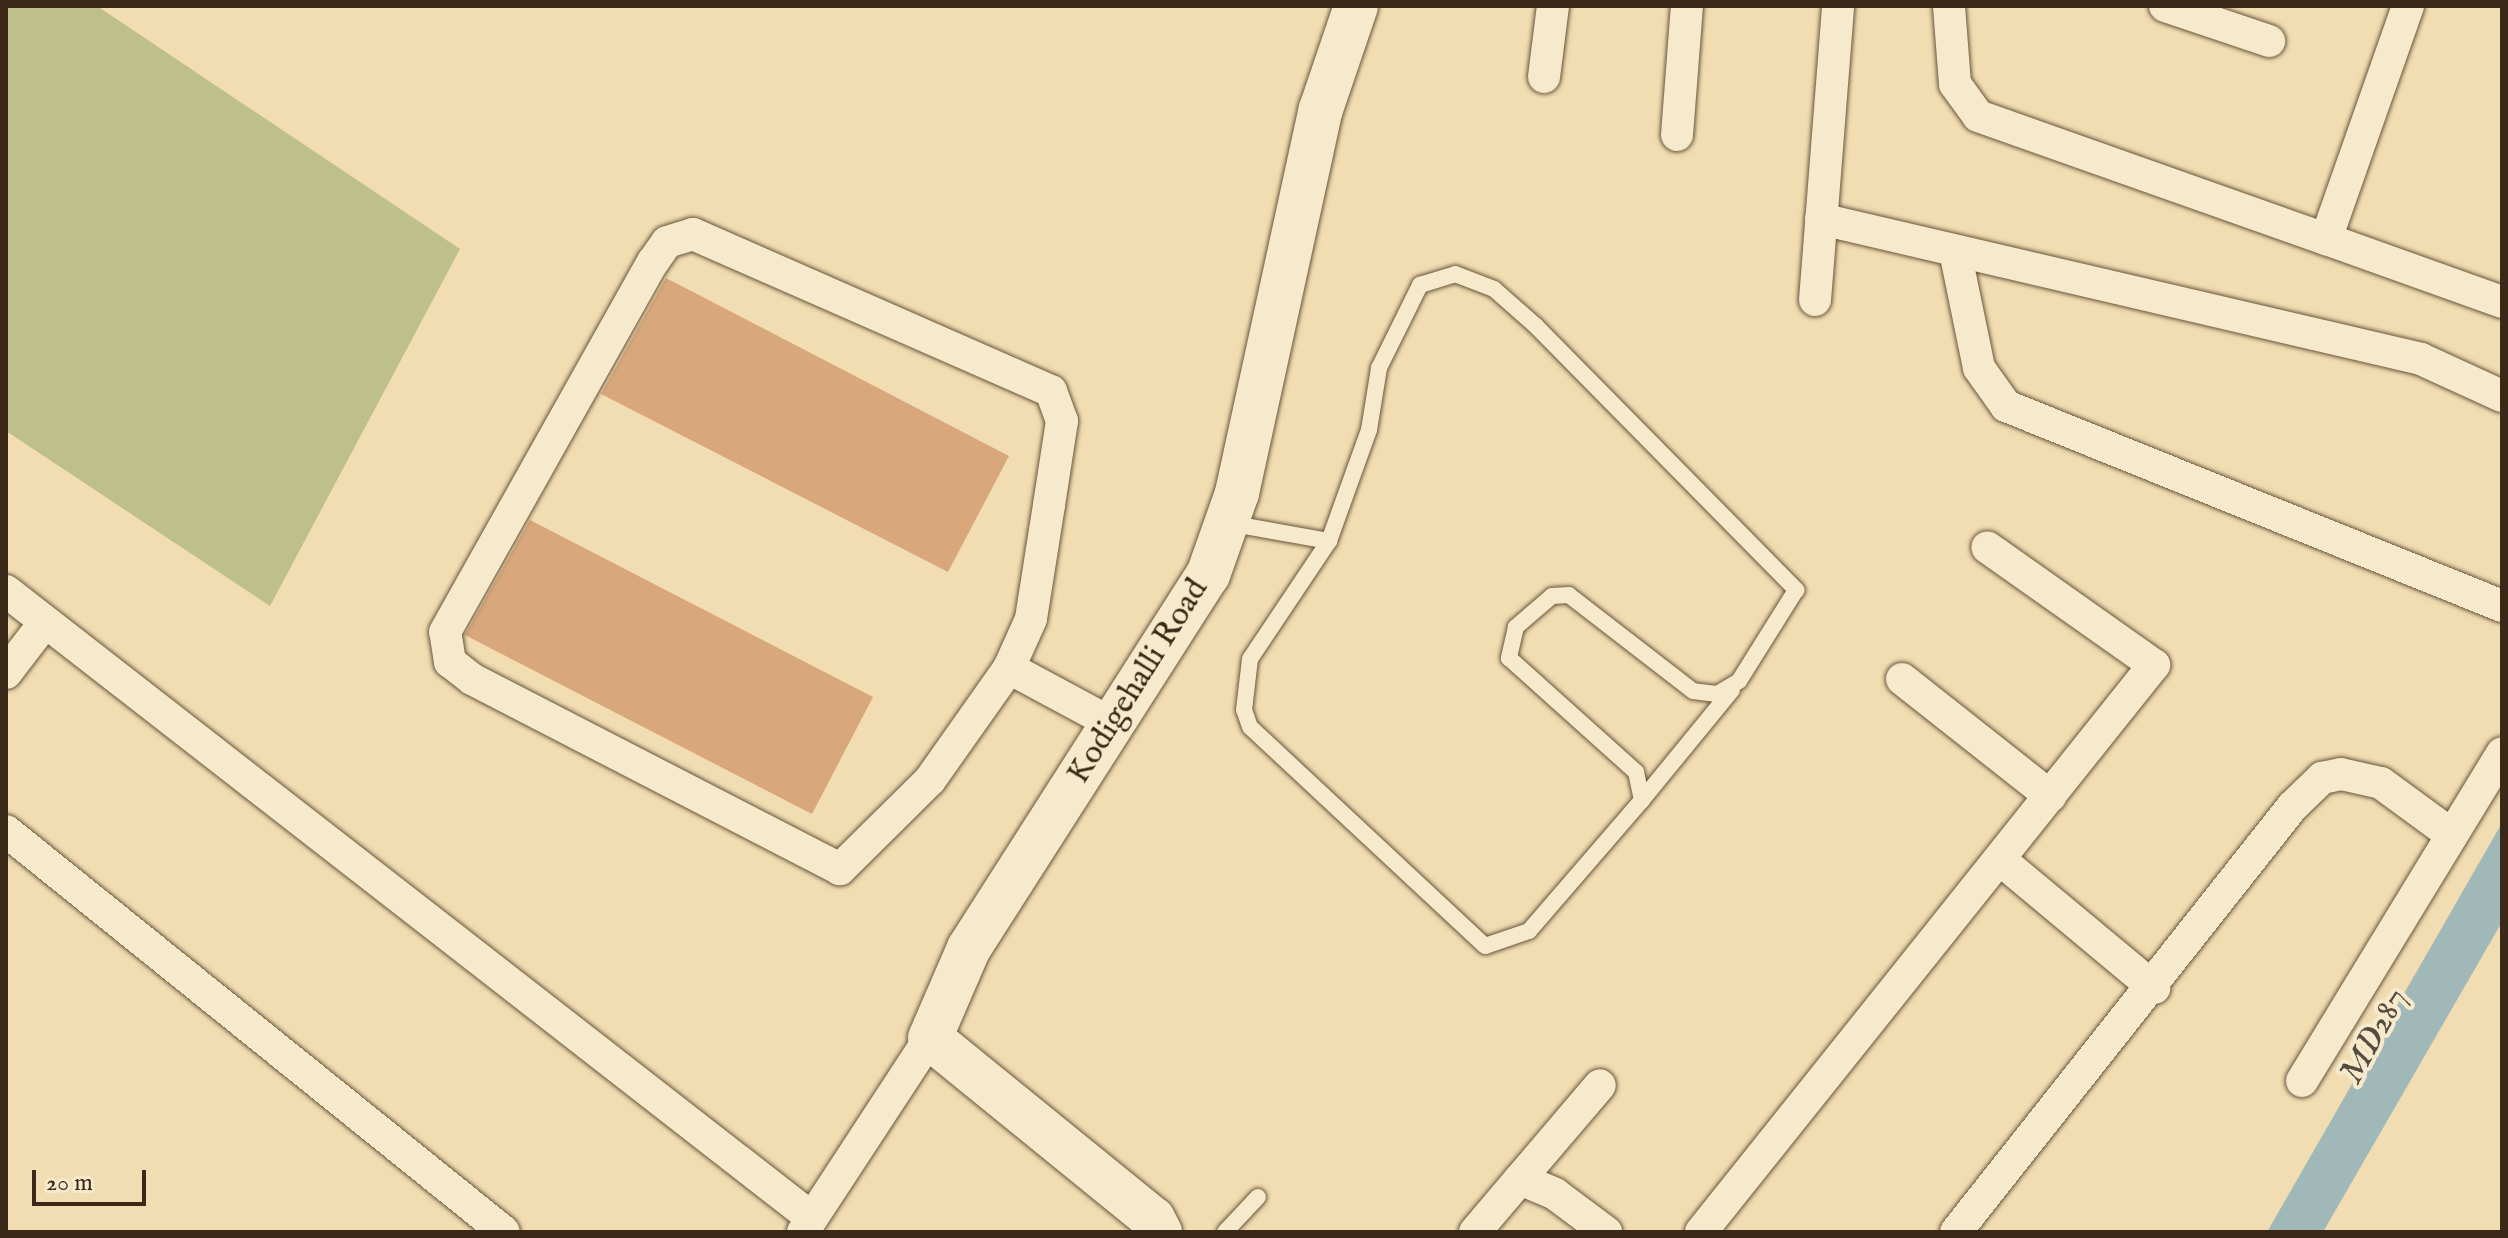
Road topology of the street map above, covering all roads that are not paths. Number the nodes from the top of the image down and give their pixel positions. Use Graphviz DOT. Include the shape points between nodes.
graph roads {
  1 [pos="1356,6"];
  2 [pos="1553,6"];
  3 [pos="1687,6"];
  4 [pos="1838,6"];
  5 [pos="1949,6"];
  6 [pos="2165,6"];
  7 [pos="2408,6"];
  8 [pos="2269,41"];
  9 [pos="1544,77"];
  10 [pos="1677,135"];
  11 [pos="1821,219"];
  12 [pos="2326,239"];
  13 [pos="1955,251"];
  14 [pos="1815,300"];
  15 [pos="2502,302"];
  16 [pos="2502,396"];
  17 [pos="1226,523"];
  18 [pos="1329,541"];
  19 [pos="1987,547"];
  20 [pos="6,591"];
  21 [pos="2502,606"];
  22 [pos="45,622"];
  23 [pos="1009,668"];
  24 [pos="6,673"];
  25 [pos="1902,679"];
  26 [pos="1739,681"];
  27 [pos="1113,724"];
  28 [pos="2502,753"];
  29 [pos="2050,796"];
  30 [pos="1642,800"];
  31 [pos="6,831"];
  32 [pos="2452,835"];
  33 [pos="2003,862"];
  34 [pos="2154,988"];
  35 [pos="930,1038"];
  36 [pos="2302,1081"];
  37 [pos="1600,1085"];
  38 [pos="1520,1179"];
  39 [pos="1258,1197"];
  40 [pos="807,1225"];
  41 [pos="504,1232"];
  42 [pos="1160,1232"];
  43 [pos="1225,1232"];
  44 [pos="1475,1232"];
  45 [pos="1606,1232"];
  46 [pos="1701,1232"];
  47 [pos="1956,1232"];
  1 -- 17 [label="street, Kodigehalli Road" via="1321,109"];
  2 -- 9 [label="street"];
  3 -- 10 [label="street"];
  4 -- 11 [label="street"];
  5 -- 12 [label="street" via="1955,84 1978,116"];
  6 -- 8 [label="street"];
  7 -- 12 [label="street"];
  11 -- 13 [label="street"];
  11 -- 14 [label="street"];
  12 -- 15 [label="street"];
  13 -- 16 [label="street" via="2421,359"];
  13 -- 21 [label="street" via="1979,368 2006,406"];
  17 -- 18 [label="lane"];
  17 -- 27 [label="street, Kodigehalli Road" via="1208,575"];
  18 -- 26 [label="lane" via="1369,430 1379,368 1420,285 1455,274 1494,289 1536,326 1796,590"];
  18 -- 30 [label="lane" via="1250,659 1244,710 1250,727 1485,946 1529,931"];
  19 -- 29 [label="street" via="2154,665"];
  20 -- 22 [label="street"];
  22 -- 24 [label="street"];
  22 -- 40 [label="street"];
  23 -- 23 [label="street" via="1031,619 1062,421 1051,391 693,234 667,242 653,262 445,632 450,662 472,679 840,869 930,780"];
  23 -- 27 [label="street"];
  25 -- 29 [label="street"];
  26 -- 30 [label="lane"];
  26 -- 30 [label="lane" via="1717,694 1693,691 1569,595 1552,596 1516,627 1509,658 1636,772"];
  27 -- 35 [label="street, Kodigehalli Road" via="969,948"];
  28 -- 32 [label="street"];
  29 -- 33 [label="street"];
  31 -- 41 [label="street"];
  32 -- 34 [label="street" via="2381,783 2341,774 2322,778 2292,807"];
  32 -- 36 [label="street"];
  33 -- 34 [label="street"];
  33 -- 46 [label="street"];
  34 -- 47 [label="street"];
  35 -- 40 [label="street"];
  35 -- 42 [label="street" via="1153,1219"];
  37 -- 38 [label="street"];
  38 -- 44 [label="street"];
  38 -- 45 [label="street" via="1555,1194"];
  39 -- 43 [label="lane"];
}
